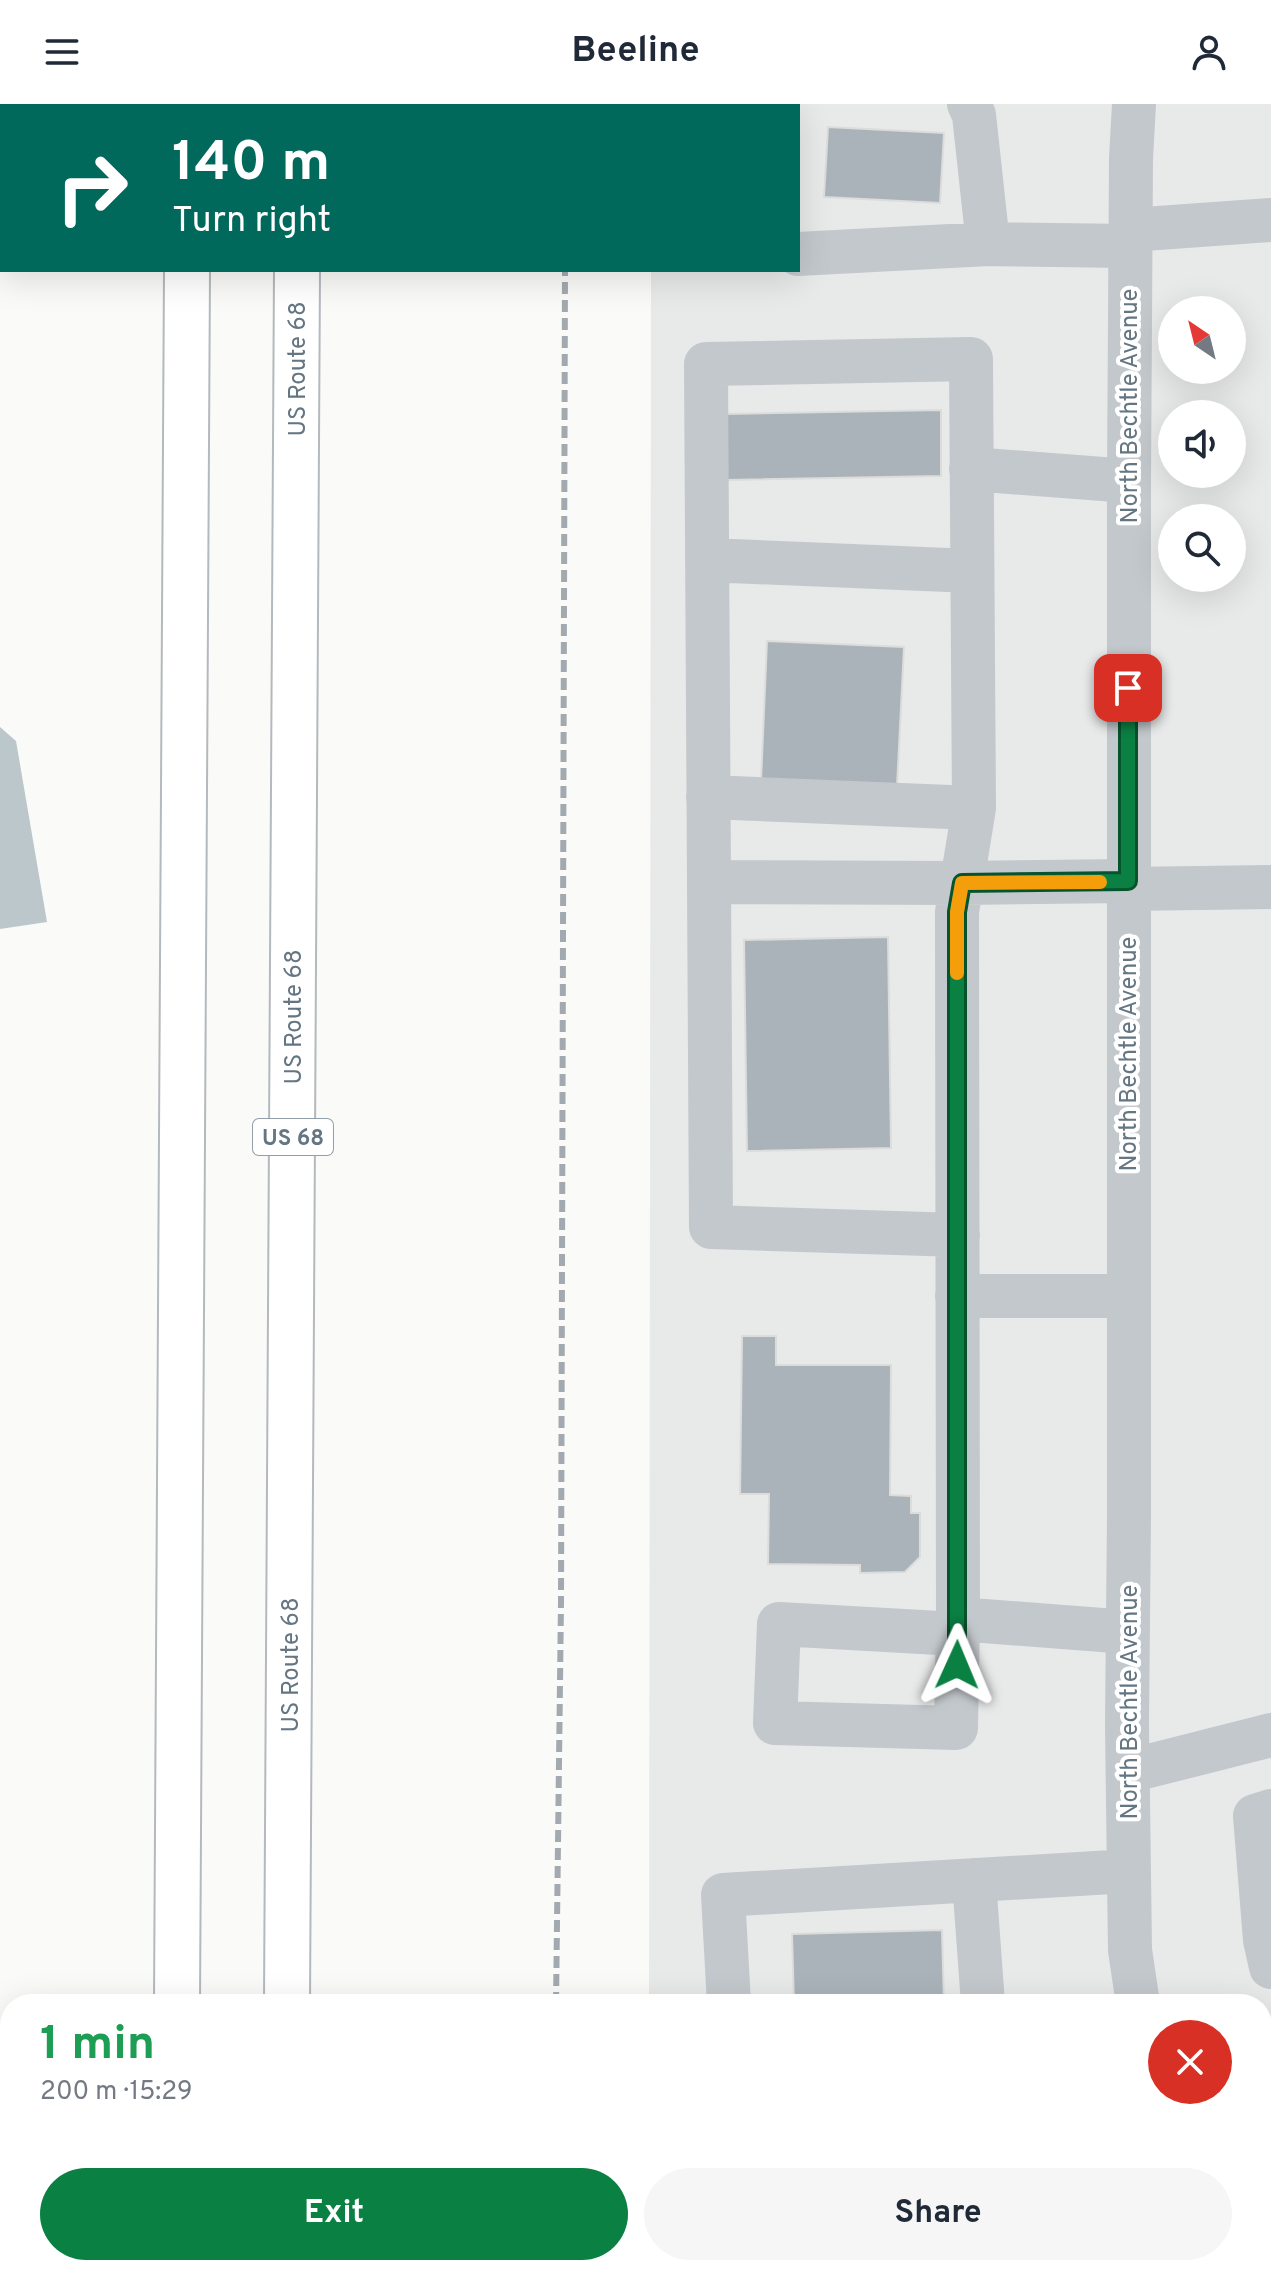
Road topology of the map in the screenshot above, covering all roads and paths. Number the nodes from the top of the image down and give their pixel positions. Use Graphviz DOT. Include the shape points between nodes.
graph roads {
  1 [pos="969,104"];
  2 [pos="1134,104"];
  3 [pos="1271,220"];
  4 [pos="1130,238"];
  5 [pos="988,244"];
  6 [pos="800,254"];
  7 [pos="187,272"];
  8 [pos="297,272"];
  9 [pos="971,469"];
  10 [pos="1129,481"];
  11 [pos="707,560"];
  12 [pos="972,571"];
  13 [pos="708,797"];
  14 [pos="974,808"];
  15 [pos="709,882"];
  16 [pos="962,883"];
  17 [pos="1128,885"];
  18 [pos="1271,887"];
  19 [pos="958,1235"];
  20 [pos="957,1296"];
  21 [pos="1129,1296"];
  22 [pos="958,1626"];
  23 [pos="1128,1632"];
  24 [pos="1271,1735"];
  25 [pos="1129,1771"];
  26 [pos="1271,1811"];
  27 [pos="1129,1871"];
  28 [pos="974,1880"];
  29 [pos="1271,1967"];
  30 [pos="177,1994"];
  31 [pos="287,1994"];
  32 [pos="728,1994"];
  33 [pos="982,1994"];
  34 [pos="1137,1994"];
  1 -- 5 [label="street"];
  2 -- 4 [label="street, North Bechtle Avenue"];
  3 -- 4 [label="street"];
  4 -- 5 [label="street"];
  4 -- 10 [label="street, North Bechtle Avenue"];
  5 -- 6 [label="street"];
  7 -- 30 [label="highway"];
  8 -- 31 [label="highway, US Route 68 / US 68"];
  9 -- 10 [label="street"];
  9 -- 11 [label="street" via="971,359 706,364"];
  9 -- 12 [label="street"];
  10 -- 17 [label="street, North Bechtle Avenue"];
  11 -- 12 [label="street"];
  11 -- 13 [label="street"];
  12 -- 14 [label="street"];
  13 -- 14 [label="street"];
  13 -- 15 [label="street"];
  14 -- 16 [label="street"];
  15 -- 16 [label="street"];
  15 -- 19 [label="street" via="711,1227"];
  16 -- 17 [label="street"];
  16 -- 19 [label="street" via="957,912"];
  17 -- 18 [label="street"];
  17 -- 21 [label="street, North Bechtle Avenue"];
  19 -- 20 [label="street"];
  20 -- 21 [label="street"];
  20 -- 22 [label="street"];
  21 -- 23 [label="street, North Bechtle Avenue"];
  22 -- 22 [label="street" via="956,1728 775,1723 779,1624"];
  22 -- 23 [label="street"];
  23 -- 25 [label="street, North Bechtle Avenue"];
  24 -- 25 [label="street"];
  25 -- 27 [label="street, North Bechtle Avenue"];
  26 -- 29 [label="street" via="1255,1816"];
  27 -- 28 [label="street"];
  27 -- 34 [label="street, North Bechtle Avenue"];
  28 -- 32 [label="street" via="723,1895"];
  28 -- 33 [label="street"];
}
